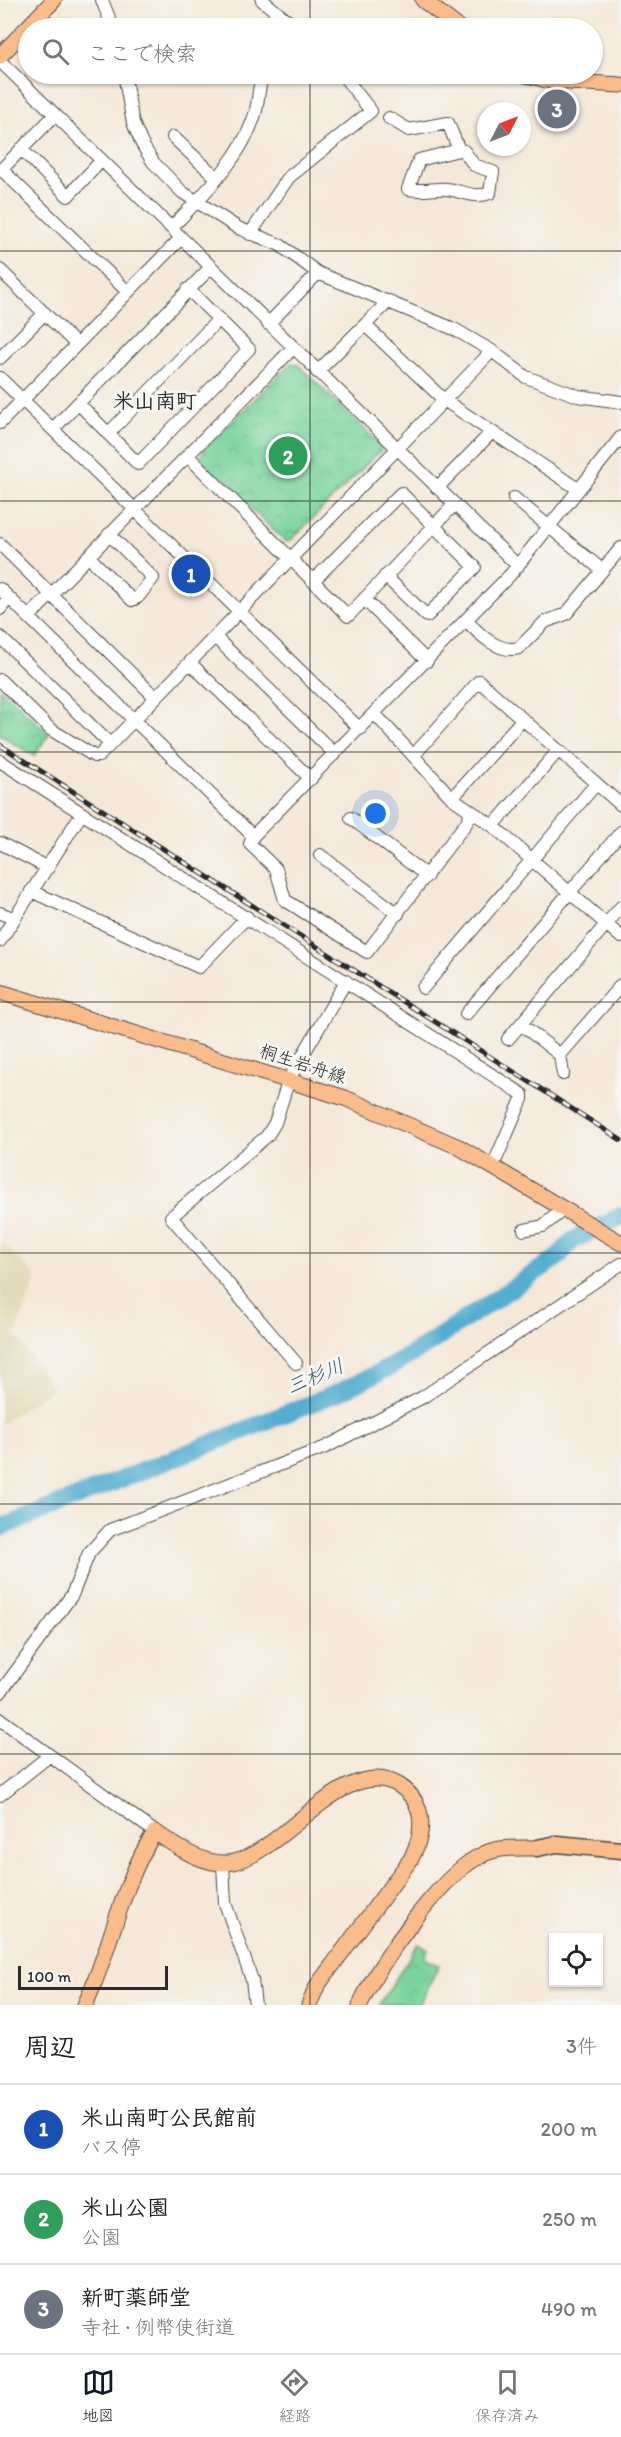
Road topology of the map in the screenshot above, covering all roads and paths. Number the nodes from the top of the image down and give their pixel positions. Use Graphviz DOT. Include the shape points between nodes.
graph roads {
  1 [pos="54,0"];
  2 [pos="102,0"];
  3 [pos="262,0"];
  4 [pos="423,0"];
  5 [pos="37,18"];
  6 [pos="109,18"];
  7 [pos="284,18"];
  8 [pos="446,18"];
  9 [pos="18,37"];
  10 [pos="0,56"];
  11 [pos="0,61"];
  12 [pos="18,79"];
  13 [pos="23,84"];
  14 [pos="126,84"];
  15 [pos="261,84"];
  16 [pos="350,84"];
  17 [pos="603,84"];
  18 [pos="621,85"];
  19 [pos="54,116"];
  20 [pos="388,118"];
  21 [pos="173,137"];
  22 [pos="21,150"];
  23 [pos="459,150"];
  24 [pos="101,161"];
  25 [pos="1,170"];
  26 [pos="216,177"];
  27 [pos="197,201"];
  28 [pos="171,228"];
  29 [pos="250,234"];
  30 [pos="181,238"];
  31 [pos="210,268"];
  32 [pos="0,270"];
  33 [pos="318,273"];
  34 [pos="188,289"];
  35 [pos="128,292"];
  36 [pos="389,301"];
  37 [pos="45,313"];
  38 [pos="219,319"];
  39 [pos="268,324"];
  40 [pos="365,324"];
  41 [pos="76,344"];
  42 [pos="292,348"];
  43 [pos="492,351"];
  44 [pos="0,358"];
  45 [pos="317,372"];
  46 [pos="0,378"];
  47 [pos="23,400"];
  48 [pos="444,400"];
  49 [pos="621,402"];
  50 [pos="78,403"];
  51 [pos="0,423"];
  52 [pos="53,429"];
  53 [pos="492,432"];
  54 [pos="108,434"];
  55 [pos="621,437"];
  56 [pos="397,449"];
  57 [pos="188,456"];
  58 [pos="437,488"];
  59 [pos="578,489"];
  60 [pos="514,498"];
  61 [pos="454,505"];
  62 [pos="134,509"];
  63 [pos="433,526"];
  64 [pos="549,528"];
  65 [pos="109,534"];
  66 [pos="0,544"];
  67 [pos="621,548"];
  68 [pos="87,556"];
  69 [pos="290,557"];
  70 [pos="518,566"];
  71 [pos="602,570"];
  72 [pos="385,576"];
  73 [pos="313,581"];
  74 [pos="0,589"];
  75 [pos="51,594"];
  76 [pos="9,598"];
  77 [pos="364,599"];
  78 [pos="0,609"];
  79 [pos="240,611"];
  80 [pos="29,617"];
  81 [pos="466,621"];
  82 [pos="0,637"];
  83 [pos="215,638"];
  84 [pos="427,660"];
  85 [pos="190,663"];
  86 [pos="0,680"];
  87 [pos="155,697"];
  88 [pos="374,713"];
  89 [pos="134,719"];
  90 [pos="522,720"];
  91 [pos="360,729"];
  92 [pos="110,744"];
  93 [pos="558,751"];
  94 [pos="335,754"];
  95 [pos="415,754"];
  96 [pos="0,761"];
  97 [pos="311,779"];
  98 [pos="596,784"];
  99 [pos="452,798"];
  100 [pos="621,805"];
  101 [pos="471,812"];
  102 [pos="82,813"];
  103 [pos="351,818"];
  104 [pos="493,826"];
  105 [pos="621,832"];
  106 [pos="253,836"];
  107 [pos="0,843"];
  108 [pos="320,855"];
  109 [pos="531,859"];
  110 [pos="48,868"];
  111 [pos="427,876"];
  112 [pos="31,891"];
  113 [pos="570,893"];
  114 [pos="621,907"];
  115 [pos="0,913"];
  116 [pos="398,914"];
  117 [pos="247,916"];
  118 [pos="13,918"];
  119 [pos="606,924"];
  120 [pos="621,937"];
  121 [pos="0,941"];
  122 [pos="346,981"];
  123 [pos="621,985"];
  124 [pos="423,988"];
  125 [pos="0,992"];
  126 [pos="466,1014"];
  127 [pos="522,1024"];
  128 [pos="508,1039"];
  129 [pos="560,1055"];
  130 [pos="563,1074"];
  131 [pos="289,1079"];
  132 [pos="493,1166"];
  133 [pos="571,1211"];
  134 [pos="524,1230"];
  135 [pos="621,1243"];
  136 [pos="621,1264"];
  137 [pos="296,1363"];
  138 [pos="0,1693"];
  139 [pos="0,1719"];
  140 [pos="49,1756"];
  141 [pos="0,1795"];
  142 [pos="155,1832"];
  143 [pos="537,1848"];
  144 [pos="621,1850"];
  145 [pos="621,1858"];
  146 [pos="223,1864"];
  147 [pos="85,2005"];
  148 [pos="255,2005"];
  149 [pos="309,2005"];
  150 [pos="360,2005"];
  1 -- 5 [label="main road"];
  2 -- 6 [label="street"];
  3 -- 7 [label="street"];
  4 -- 8 [label="main road"];
  9 -- 10 [label="main road"];
  11 -- 12 [label="street"];
  13 -- 19 [label="street"];
  14 -- 27 [label="street" via="133,123 142,144 168,180"];
  15 -- 26 [label="street" via="255,115 238,150"];
  16 -- 29 [label="street" via="371,111 289,177"];
  17 -- 18 [label="main road"];
  19 -- 22 [label="street"];
  19 -- 24 [label="street"];
  20 -- 23 [label="street" via="409,130 448,123"];
  21 -- 26 [label="street"];
  22 -- 24 [label="street" via="68,196"];
  22 -- 25 [label="street"];
  23 -- 23 [label="street" via="419,160 408,189 446,189 479,198 490,193 493,172 474,165 465,151"];
  24 -- 28 [label="street"];
  25 -- 35 [label="street"];
  26 -- 27 [label="street"];
  27 -- 28 [label="street"];
  27 -- 29 [label="street"];
  28 -- 30 [label="street"];
  29 -- 33 [label="street" via="280,245"];
  30 -- 31 [label="street"];
  30 -- 35 [label="street"];
  31 -- 34 [label="street"];
  31 -- 39 [label="street"];
  32 -- 37 [label="street"];
  33 -- 36 [label="street"];
  33 -- 39 [label="street"];
  34 -- 38 [label="street"];
  34 -- 50 [label="street"];
  35 -- 41 [label="street"];
  36 -- 40 [label="street"];
  36 -- 43 [label="street" via="454,329"];
  37 -- 41 [label="street"];
  37 -- 44 [label="street"];
  38 -- 54 [label="street"];
  38 -- 54 [label="street" via="249,350 138,464"];
  39 -- 42 [label="street"];
  40 -- 45 [label="street"];
  40 -- 48 [label="street"];
  41 -- 47 [label="street"];
  42 -- 45 [label="street"];
  42 -- 57 [label="street"];
  43 -- 48 [label="street"];
  43 -- 49 [label="street" via="526,377 578,396"];
  45 -- 56 [label="street"];
  46 -- 47 [label="street"];
  47 -- 51 [label="street"];
  47 -- 52 [label="street"];
  48 -- 53 [label="street"];
  48 -- 56 [label="street"];
  50 -- 52 [label="street"];
  50 -- 54 [label="street"];
  52 -- 62 [label="street"];
  53 -- 58 [label="street"];
  53 -- 59 [label="street"];
  55 -- 59 [label="street"];
  56 -- 58 [label="street"];
  56 -- 69 [label="street"];
  57 -- 62 [label="street"];
  57 -- 69 [label="street"];
  58 -- 61 [label="street"];
  59 -- 64 [label="street"];
  60 -- 64 [label="street"];
  61 -- 63 [label="street"];
  61 -- 70 [label="street"];
  62 -- 65 [label="street"];
  62 -- 79 [label="street"];
  63 -- 72 [label="street"];
  63 -- 72 [label="street" via="475,567 427,616"];
  63 -- 73 [label="street" via="400,493"];
  64 -- 70 [label="street"];
  64 -- 71 [label="street"];
  65 -- 68 [label="street"];
  65 -- 68 [label="street" via="153,578 152,582 132,600"];
  66 -- 75 [label="street"];
  67 -- 71 [label="street"];
  68 -- 75 [label="street"];
  69 -- 73 [label="street"];
  69 -- 79 [label="street"];
  70 -- 81 [label="street"];
  71 -- 81 [label="street" via="566,614 545,622 519,648 504,648 483,638"];
  72 -- 77 [label="street"];
  73 -- 77 [label="street" via="348,616"];
  74 -- 76 [label="street"];
  75 -- 80 [label="street"];
  75 -- 87 [label="street"];
  76 -- 78 [label="street"];
  76 -- 80 [label="street"];
  77 -- 84 [label="street"];
  79 -- 83 [label="street"];
  79 -- 91 [label="street"];
  80 -- 89 [label="street"];
  81 -- 84 [label="street"];
  82 -- 92 [label="street"];
  83 -- 85 [label="street"];
  83 -- 94 [label="street"];
  84 -- 88 [label="street"];
  85 -- 87 [label="street"];
  85 -- 97 [label="street"];
  86 -- 92 [label="street" via="50,729 94,756"];
  87 -- 89 [label="street"];
  88 -- 91 [label="street"];
  88 -- 95 [label="street"];
  89 -- 92 [label="street"];
  89 -- 106 [label="street"];
  90 -- 93 [label="street"];
  90 -- 95 [label="street" via="478,681"];
  90 -- 99 [label="street"];
  91 -- 94 [label="street"];
  93 -- 98 [label="street"];
  93 -- 104 [label="street"];
  94 -- 97 [label="street"];
  95 -- 99 [label="street"];
  96 -- 102 [label="street"];
  97 -- 106 [label="street"];
  98 -- 100 [label="street"];
  98 -- 109 [label="street"];
  99 -- 101 [label="street"];
  101 -- 104 [label="street"];
  101 -- 111 [label="street"];
  102 -- 110 [label="street"];
  102 -- 117 [label="street"];
  103 -- 111 [label="street"];
  104 -- 109 [label="street"];
  105 -- 113 [label="street"];
  106 -- 116 [label="street" via="249,844 276,869 285,900 367,952"];
  107 -- 110 [label="street"];
  108 -- 116 [label="street"];
  109 -- 113 [label="street"];
  109 -- 124 [label="street"];
  110 -- 112 [label="street"];
  111 -- 116 [label="street"];
  112 -- 117 [label="street" via="199,967"];
  112 -- 118 [label="street"];
  113 -- 119 [label="street"];
  113 -- 126 [label="street"];
  114 -- 119 [label="street"];
  115 -- 118 [label="street"];
  117 -- 122 [label="street"];
  118 -- 121 [label="street"];
  119 -- 120 [label="street"];
  119 -- 127 [label="street"];
  122 -- 131 [label="street"];
  122 -- 132 [label="street" via="522,1094"];
  123 -- 129 [label="street"];
  125 -- 131 [label="main road, 桐生岩舟線"];
  127 -- 128 [label="street"];
  127 -- 129 [label="street"];
  129 -- 130 [label="street"];
  131 -- 132 [label="main road, 桐生岩舟線" via="410,1125"];
  131 -- 137 [label="street" via="267,1136 171,1217"];
  132 -- 133 [label="main road, 桐生岩舟線"];
  133 -- 134 [label="street" via="543,1226"];
  133 -- 135 [label="main road, 桐生岩舟線"];
  136 -- 138 [label="street" via="423,1397 360,1431 110,1530 89,1553 72,1595"];
  139 -- 140 [label="street"];
  140 -- 141 [label="street"];
  140 -- 142 [label="street"];
  142 -- 146 [label="main road" via="205,1860"];
  142 -- 147 [label="main road" via="129,1884"];
  143 -- 144 [label="highway" via="557,1844"];
  143 -- 145 [label="highway"];
  143 -- 150 [label="main road" via="492,1851 461,1868 419,1914"];
  146 -- 148 [label="street" via="225,1903 252,1980"];
  146 -- 149 [label="main road" via="256,1854 337,1793 363,1780 374,1778 395,1783 413,1798 422,1820 411,1859 326,1973"];
}
